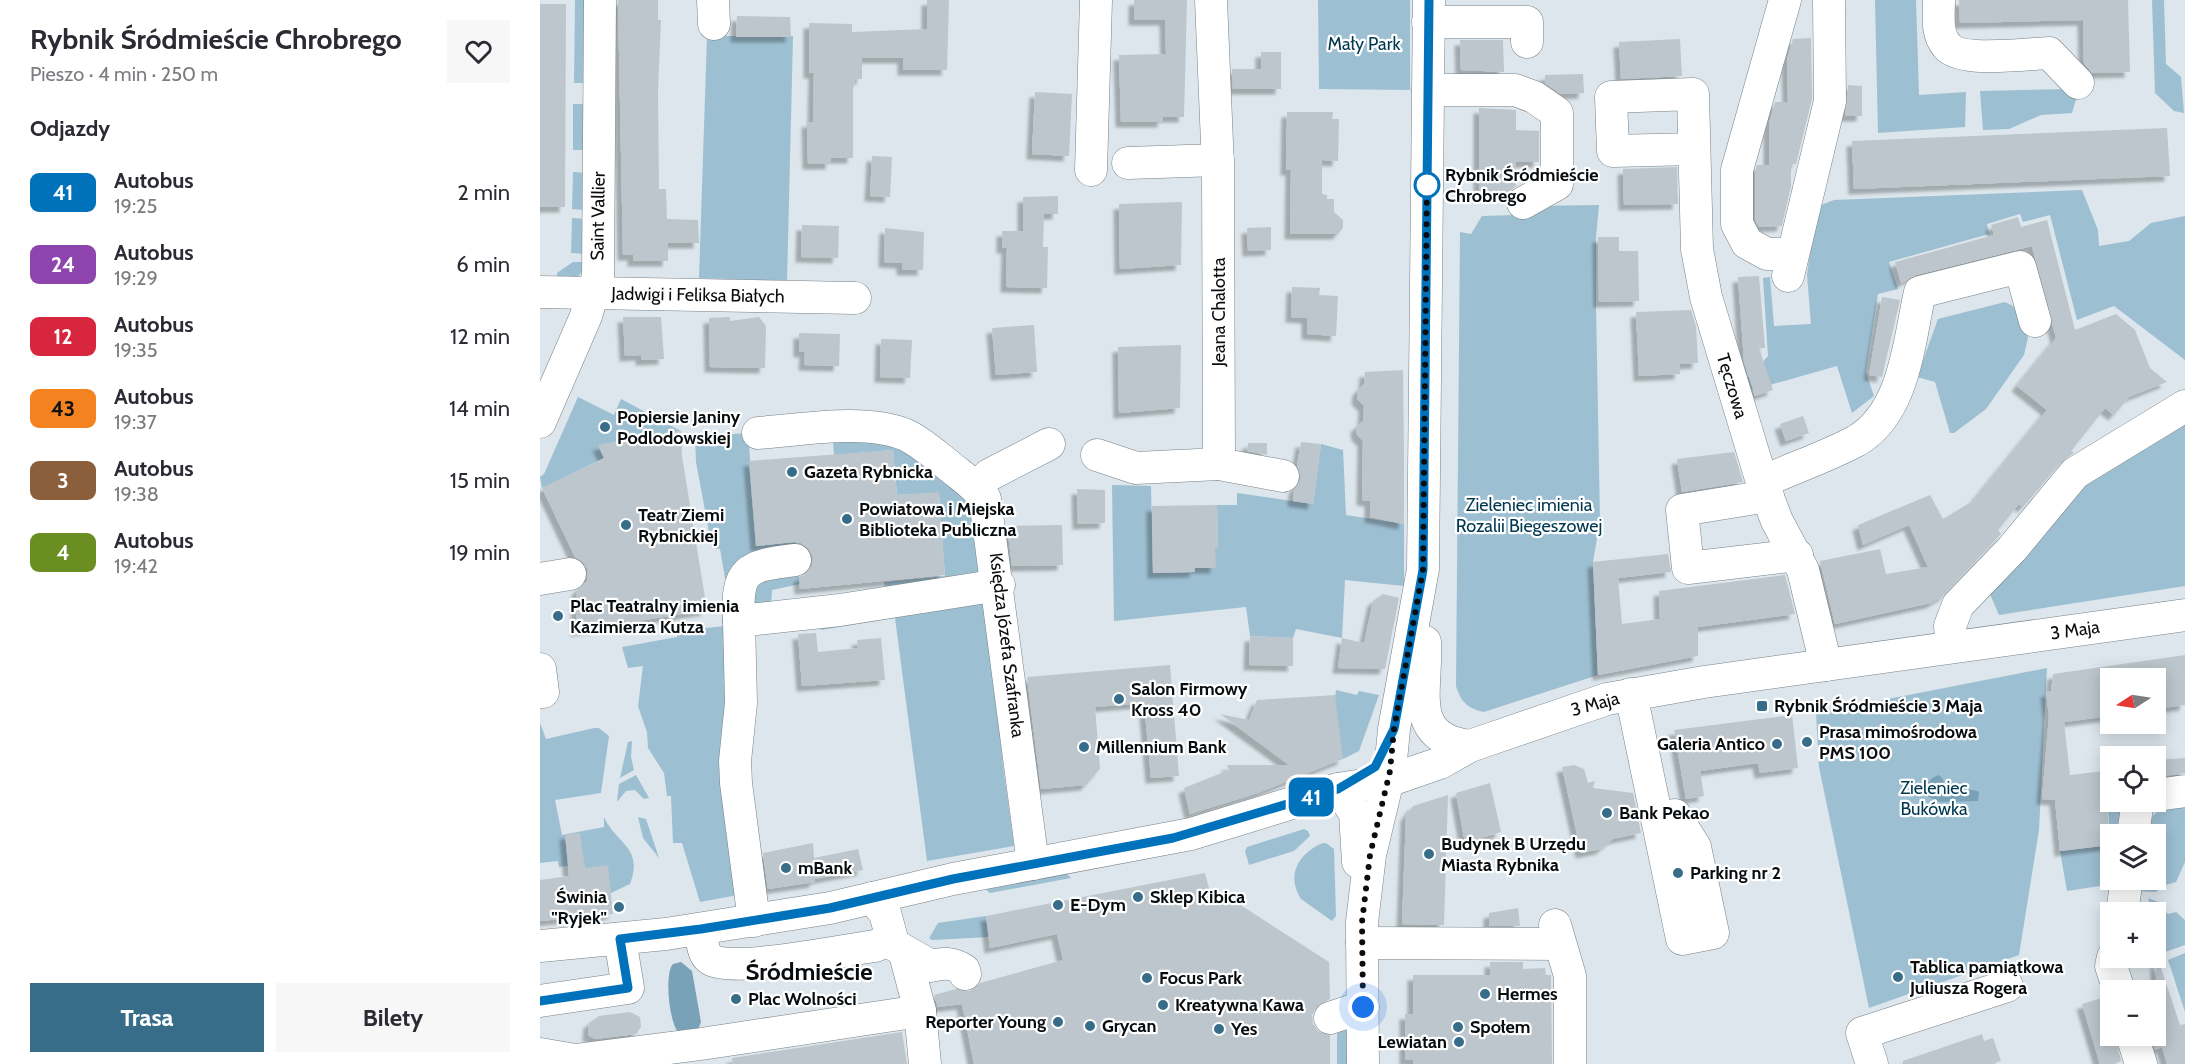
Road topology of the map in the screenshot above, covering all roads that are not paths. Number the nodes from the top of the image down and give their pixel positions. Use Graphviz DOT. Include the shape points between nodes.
graph roads {
  1 [pos="600,0"];
  2 [pos="1096,0"];
  3 [pos="1211,0"];
  4 [pos="1785,0"];
  5 [pos="1829,0"];
  6 [pos="1939,0"];
  7 [pos="1429,11"];
  8 [pos="1527,42"];
  9 [pos="2078,83"];
  10 [pos="1428,90"];
  11 [pos="1694,149"];
  12 [pos="1218,160"];
  13 [pos="1128,163"];
  14 [pos="1091,170"];
  15 [pos="1523,203"];
  16 [pos="540,292"];
  17 [pos="594,293"];
  18 [pos="855,298"];
  19 [pos="2035,321"];
  20 [pos="2185,406"];
  21 [pos="540,422"];
  22 [pos="758,433"];
  23 [pos="1049,444"];
  24 [pos="1097,455"];
  25 [pos="1219,464"];
  26 [pos="1283,476"];
  27 [pos="976,487"];
  28 [pos="1765,489"];
  29 [pos="1797,555"];
  30 [pos="795,560"];
  31 [pos="999,585"];
  32 [pos="1421,585"];
  33 [pos="2185,615"];
  34 [pos="739,621"];
  35 [pos="1952,647"];
  36 [pos="1826,665"];
  37 [pos="540,669"];
  38 [pos="540,692"];
  39 [pos="1641,692"];
  40 [pos="1394,729"];
  41 [pos="1470,746"];
  42 [pos="1388,781"];
  43 [pos="1338,789"];
  44 [pos="2185,791"];
  45 [pos="2166,794"];
  46 [pos="1028,865"];
  47 [pos="872,898"];
  48 [pos="1365,902"];
  49 [pos="754,921"];
  50 [pos="701,929"];
  51 [pos="620,939"];
  52 [pos="1362,943"];
  53 [pos="540,946"];
  54 [pos="898,946"];
  55 [pos="969,967"];
  56 [pos="2007,986"];
  57 [pos="540,1001"];
  58 [pos="1363,1007"];
  59 [pos="920,1011"];
  60 [pos="1330,1018"];
  61 [pos="2135,1046"];
  62 [pos="540,1054"];
  63 [pos="688,1055"];
  64 [pos="925,1064"];
  65 [pos="1363,1064"];
  66 [pos="1570,1064"];
  67 [pos="1872,1064"];
  68 [pos="2141,1064"];
  1 -- 17 [label="street, Saint Vallier" via="598,258"];
  2 -- 14 [label="street"];
  3 -- 12 [label="street, Jeana Chalotta"];
  4 -- 5 [label="street" via="1737,170 1737,224 1747,243 1790,265 1830,101"];
  6 -- 9 [label="street" via="1939,30 1954,52 1980,56 2049,53"];
  7 -- 8 [label="street" via="1527,22"];
  7 -- 10 [label="street"];
  10 -- 15 [label="street" via="1515,90 1557,113 1557,184"];
  10 -- 32 [label="street" via="1425,515"];
  11 -- 11 [label="street, Tęczowa" via="1693,94 1611,97 1613,151"];
  11 -- 28 [label="street, Tęczowa" via="1701,275"];
  12 -- 13 [label="street"];
  12 -- 25 [label="street, Jeana Chalotta"];
  16 -- 17 [label="street, Jadwigi i Feliksa Białych"];
  17 -- 18 [label="street, Jadwigi i Feliksa Białych"];
  17 -- 21 [label="street, Saint Vallier"];
  19 -- 28 [label="street" via="2020,267 1920,292 1899,385 1879,419 1857,440"];
  20 -- 35 [label="street" via="2075,473 2012,549 1958,605 1950,627"];
  22 -- 27 [label="street, Księdza Józefa Szafranka" via="883,428 907,435"];
  23 -- 27 [label="street" via="989,475"];
  24 -- 25 [label="street" via="1137,468"];
  25 -- 26 [label="street"];
  27 -- 31 [label="street, Księdza Józefa Szafranka" via="988,507"];
  28 -- 29 [label="street, Tęczowa"];
  28 -- 29 [label="street" via="1682,510 1688,568"];
  29 -- 36 [label="street, Tęczowa"];
  30 -- 34 [label="street" via="762,565 746,575 738,592"];
  31 -- 34 [label="street"];
  31 -- 46 [label="street, Księdza Józefa Szafranka"];
  32 -- 40 [label="street"];
  32 -- 41 [label="street" via="1427,722 1443,740"];
  33 -- 35 [label="street, 3 Maja"];
  34 -- 49 [label="street" via="741,703 736,783"];
  35 -- 36 [label="street, 3 Maja"];
  36 -- 39 [label="street, 3 Maja"];
  37 -- 38 [label="street"];
  39 -- 39 [label="street" via="1699,936 1675,815"];
  39 -- 41 [label="street, 3 Maja" via="1591,703"];
  40 -- 42 [label="street"];
  40 -- 43 [label="street" via="1375,767"];
  41 -- 42 [label="street, 3 Maja" via="1440,763"];
  42 -- 43 [label="street, 3 Maja"];
  42 -- 48 [label="street" via="1370,855"];
  43 -- 46 [label="street, 3 Maja" via="1191,834"];
  43 -- 48 [label="street" via="1355,813 1356,853"];
  44 -- 45 [label="street"];
  46 -- 47 [label="street"];
  47 -- 49 [label="street"];
  47 -- 54 [label="street" via="885,913"];
  48 -- 52 [label="street"];
  49 -- 50 [label="street"];
  50 -- 51 [label="street"];
  50 -- 54 [label="street" via="705,953 710,959 738,964"];
  51 -- 53 [label="street"];
  51 -- 57 [label="street" via="628,988"];
  52 -- 58 [label="street"];
  52 -- 66 [label="street" via="1557,934 1569,976"];
  54 -- 55 [label="street" via="960,949"];
  54 -- 59 [label="street"];
  56 -- 67 [label="street" via="1862,1033"];
  58 -- 60 [label="street"];
  58 -- 65 [label="street"];
  59 -- 63 [label="street"];
  59 -- 64 [label="street"];
  61 -- 68 [label="street"];
  62 -- 63 [label="street" via="575,1060"];
}
